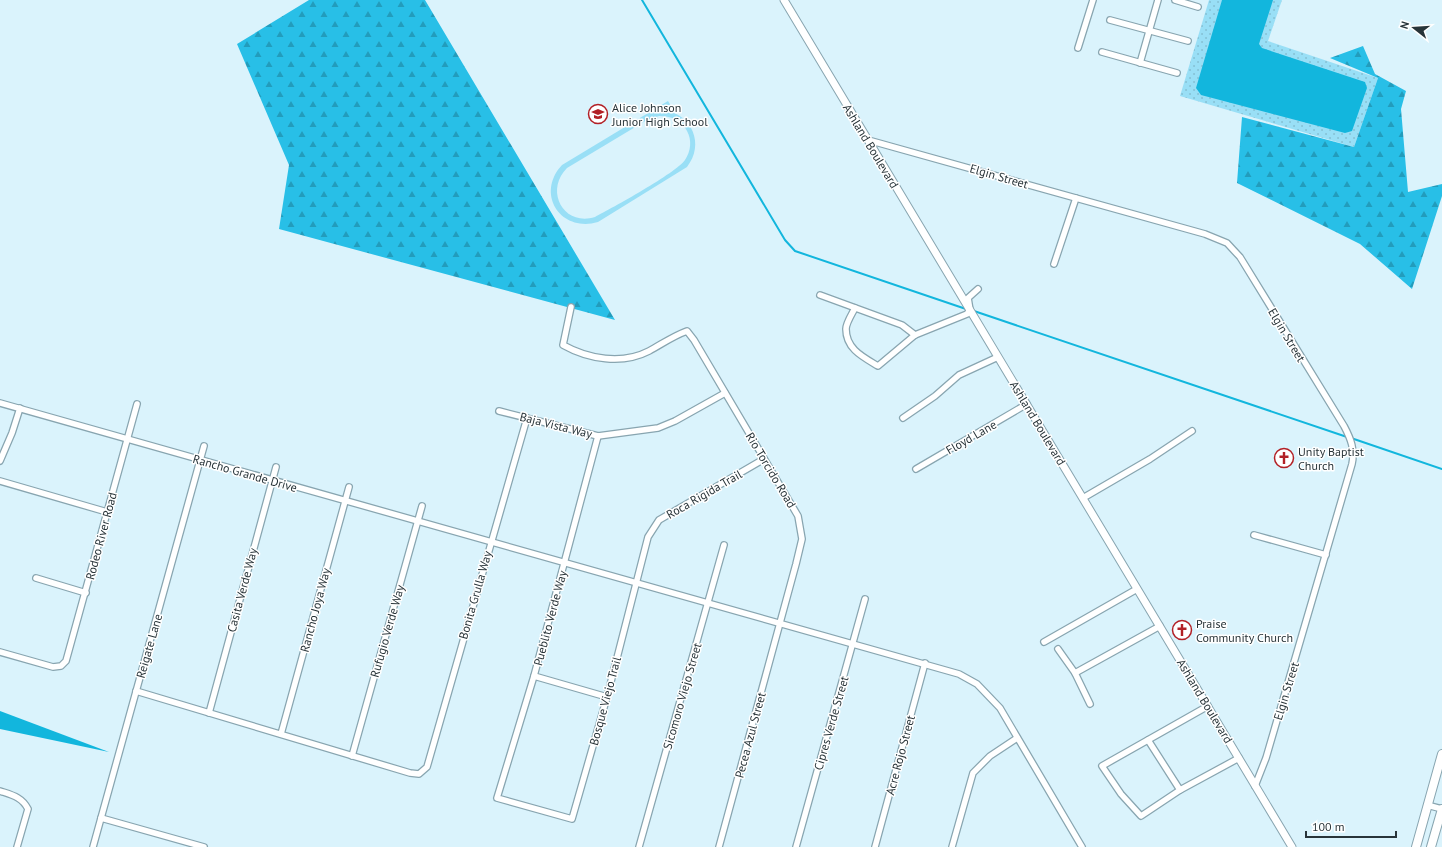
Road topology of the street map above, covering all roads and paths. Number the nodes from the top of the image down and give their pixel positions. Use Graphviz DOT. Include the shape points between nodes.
graph roads {
  1 [pos="784,0"];
  2 [pos="1093,0"];
  3 [pos="1158,0"];
  4 [pos="1174,0"];
  5 [pos="1198,7"];
  6 [pos="1110,20"];
  7 [pos="1150,30"];
  8 [pos="1188,41"];
  9 [pos="1078,48"];
  10 [pos="1102,52"];
  11 [pos="1140,63"];
  12 [pos="1177,74"];
  13 [pos="868,140"];
  14 [pos="1076,198"];
  15 [pos="1054,264"];
  16 [pos="978,289"];
  17 [pos="820,295"];
  18 [pos="571,307"];
  19 [pos="855,308"];
  20 [pos="970,310"];
  21 [pos="915,335"];
  22 [pos="998,357"];
  23 [pos="725,393"];
  24 [pos="0,403"];
  25 [pos="137,404"];
  26 [pos="1026,404"];
  27 [pos="20,408"];
  28 [pos="499,410"];
  29 [pos="527,418"];
  30 [pos="903,418"];
  31 [pos="1192,431"];
  32 [pos="598,436"];
  33 [pos="128,440"];
  34 [pos="204,446"];
  35 [pos="764,459"];
  36 [pos="200,460"];
  37 [pos="0,461"];
  38 [pos="276,467"];
  39 [pos="916,469"];
  40 [pos="0,481"];
  41 [pos="272,481"];
  42 [pos="349,486"];
  43 [pos="1083,498"];
  44 [pos="345,501"];
  45 [pos="422,506"];
  46 [pos="107,512"];
  47 [pos="418,521"];
  48 [pos="1254,535"];
  49 [pos="490,542"];
  50 [pos="724,545"];
  51 [pos="1326,556"];
  52 [pos="565,563"];
  53 [pos="36,578"];
  54 [pos="636,582"];
  55 [pos="1137,589"];
  56 [pos="86,593"];
  57 [pos="865,599"];
  58 [pos="709,602"];
  59 [pos="781,623"];
  60 [pos="1160,626"];
  61 [pos="1044,642"];
  62 [pos="853,643"];
  63 [pos="1058,649"];
  64 [pos="0,652"];
  65 [pos="925,663"];
  66 [pos="1075,673"];
  67 [pos="534,676"];
  68 [pos="136,691"];
  69 [pos="607,697"];
  70 [pos="1090,704"];
  71 [pos="1208,706"];
  72 [pos="208,713"];
  73 [pos="281,734"];
  74 [pos="1017,738"];
  75 [pos="1148,740"];
  76 [pos="1442,754"];
  77 [pos="352,756"];
  78 [pos="1239,758"];
  79 [pos="1255,786"];
  80 [pos="1180,790"];
  81 [pos="0,791"];
  82 [pos="1427,805"];
  83 [pos="1442,809"];
  84 [pos="101,818"];
  85 [pos="572,819"];
  86 [pos="17,847"];
  87 [pos="93,847"];
  88 [pos="204,847"];
  89 [pos="639,847"];
  90 [pos="719,847"];
  91 [pos="796,847"];
  92 [pos="875,847"];
  93 [pos="952,847"];
  94 [pos="1082,847"];
  95 [pos="1292,847"];
  96 [pos="1416,847"];
  97 [pos="1431,847"];
  1 -- 13 [label="street, Ashland Boulevard"];
  2 -- 9 [label="street"];
  3 -- 7 [label="street"];
  4 -- 5 [label="street"];
  6 -- 7 [label="street"];
  7 -- 8 [label="street"];
  7 -- 11 [label="street"];
  10 -- 11 [label="street"];
  11 -- 12 [label="street"];
  13 -- 14 [label="street, Elgin Street"];
  13 -- 20 [label="street, Ashland Boulevard"];
  14 -- 15 [label="street"];
  14 -- 51 [label="street, Elgin Street" via="1218,238 1234,249 1240,257 1344,426 1353,445 1352,464"];
  16 -- 20 [label="street" via="968,298"];
  17 -- 19 [label="street"];
  18 -- 23 [label="street, Rio Torcido Road" via="563,345 597,357 626,358 640,355 687,331"];
  19 -- 21 [label="street" via="902,325"];
  19 -- 21 [label="street" via="846,328 850,346 859,355 878,366"];
  20 -- 21 [label="street" via="967,314"];
  20 -- 22 [label="street, Ashland Boulevard"];
  22 -- 26 [label="street, Ashland Boulevard"];
  22 -- 30 [label="street" via="959,375 935,396"];
  23 -- 32 [label="street, Baja Vista Way" via="658,428"];
  23 -- 35 [label="street, Rio Torcido Road"];
  24 -- 27 [label="street, Rancho Grande Drive"];
  25 -- 33 [label="street, Rodeo River Road"];
  26 -- 39 [label="street, Floyd Lane"];
  26 -- 43 [label="street, Ashland Boulevard"];
  27 -- 33 [label="street, Rancho Grande Drive"];
  27 -- 37 [label="street"];
  28 -- 29 [label="street, Baja Vista Way"];
  29 -- 32 [label="street, Baja Vista Way"];
  29 -- 49 [label="street, Bonita Grulla Way"];
  31 -- 43 [label="street"];
  32 -- 52 [label="street, Pueblito Verde Way"];
  33 -- 36 [label="street, Rancho Grande Drive"];
  33 -- 46 [label="street, Rodeo River Road"];
  34 -- 36 [label="street, Reigate Lane"];
  35 -- 54 [label="street, Roca Rigida Trail" via="659,520 648,537"];
  35 -- 59 [label="street, Rio Torcido Road" via="798,516 802,540"];
  36 -- 41 [label="street, Rancho Grande Drive"];
  36 -- 68 [label="street, Reigate Lane"];
  38 -- 41 [label="street, Casita Verde Way"];
  40 -- 46 [label="street"];
  41 -- 44 [label="street, Rancho Grande Drive"];
  41 -- 72 [label="street, Casita Verde Way"];
  42 -- 44 [label="street, Rancho Joya Way"];
  43 -- 55 [label="street, Ashland Boulevard"];
  44 -- 47 [label="street, Rancho Grande Drive"];
  44 -- 73 [label="street, Rancho Joya Way"];
  45 -- 47 [label="street, Rufugio Verde Way"];
  46 -- 56 [label="street, Rodeo River Road"];
  47 -- 49 [label="street, Rancho Grande Drive"];
  47 -- 77 [label="street, Rufugio Verde Way"];
  48 -- 51 [label="street"];
  49 -- 52 [label="street, Rancho Grande Drive"];
  49 -- 77 [label="street, Bonita Grulla Way" via="427,766 419,774 410,774"];
  50 -- 58 [label="street, Sicomoro Viejo Street"];
  51 -- 79 [label="street, Elgin Street" via="1266,758"];
  52 -- 54 [label="street, Rancho Grande Drive"];
  52 -- 67 [label="street, Pueblito Verde Way"];
  53 -- 56 [label="street"];
  54 -- 58 [label="street, Rancho Grande Drive"];
  54 -- 69 [label="street, Bosque Viejo Trail"];
  55 -- 60 [label="street, Ashland Boulevard"];
  55 -- 61 [label="street"];
  56 -- 64 [label="street, Rodeo River Road" via="67,657 61,666 49,666"];
  57 -- 62 [label="street, Cipres Verde Street"];
  58 -- 59 [label="street, Rancho Grande Drive"];
  58 -- 89 [label="street, Sicomoro Viejo Street"];
  59 -- 62 [label="street, Rancho Grande Drive"];
  59 -- 90 [label="street, Pecea Azul Street"];
  60 -- 66 [label="street"];
  60 -- 71 [label="street, Ashland Boulevard"];
  62 -- 65 [label="street, Rancho Grande Drive"];
  62 -- 91 [label="street, Cipres Verde Street"];
  63 -- 66 [label="street"];
  65 -- 74 [label="street, Rancho Grande Drive" via="959,674 977,684 1000,708"];
  65 -- 92 [label="street, Acre Rojo Street"];
  66 -- 70 [label="street"];
  67 -- 69 [label="street"];
  67 -- 85 [label="street, Pueblito Verde Way" via="497,798"];
  68 -- 72 [label="street"];
  68 -- 84 [label="street, Reigate Lane"];
  69 -- 85 [label="street, Bosque Viejo Trail"];
  71 -- 75 [label="street"];
  71 -- 78 [label="street, Ashland Boulevard"];
  72 -- 73 [label="street"];
  73 -- 77 [label="street"];
  74 -- 93 [label="street" via="990,756 973,773"];
  74 -- 94 [label="street, Rancho Grande Drive"];
  75 -- 80 [label="street"];
  75 -- 80 [label="street" via="1102,766 1121,794 1141,816"];
  76 -- 82 [label="main road"];
  78 -- 79 [label="street, Ashland Boulevard"];
  78 -- 80 [label="street"];
  79 -- 95 [label="street, Ashland Boulevard"];
  81 -- 86 [label="street" via="16,796 28,809"];
  82 -- 83 [label="street"];
  82 -- 96 [label="main road"];
  83 -- 97 [label="main road"];
  84 -- 87 [label="street, Reigate Lane"];
  84 -- 88 [label="street"];
}
